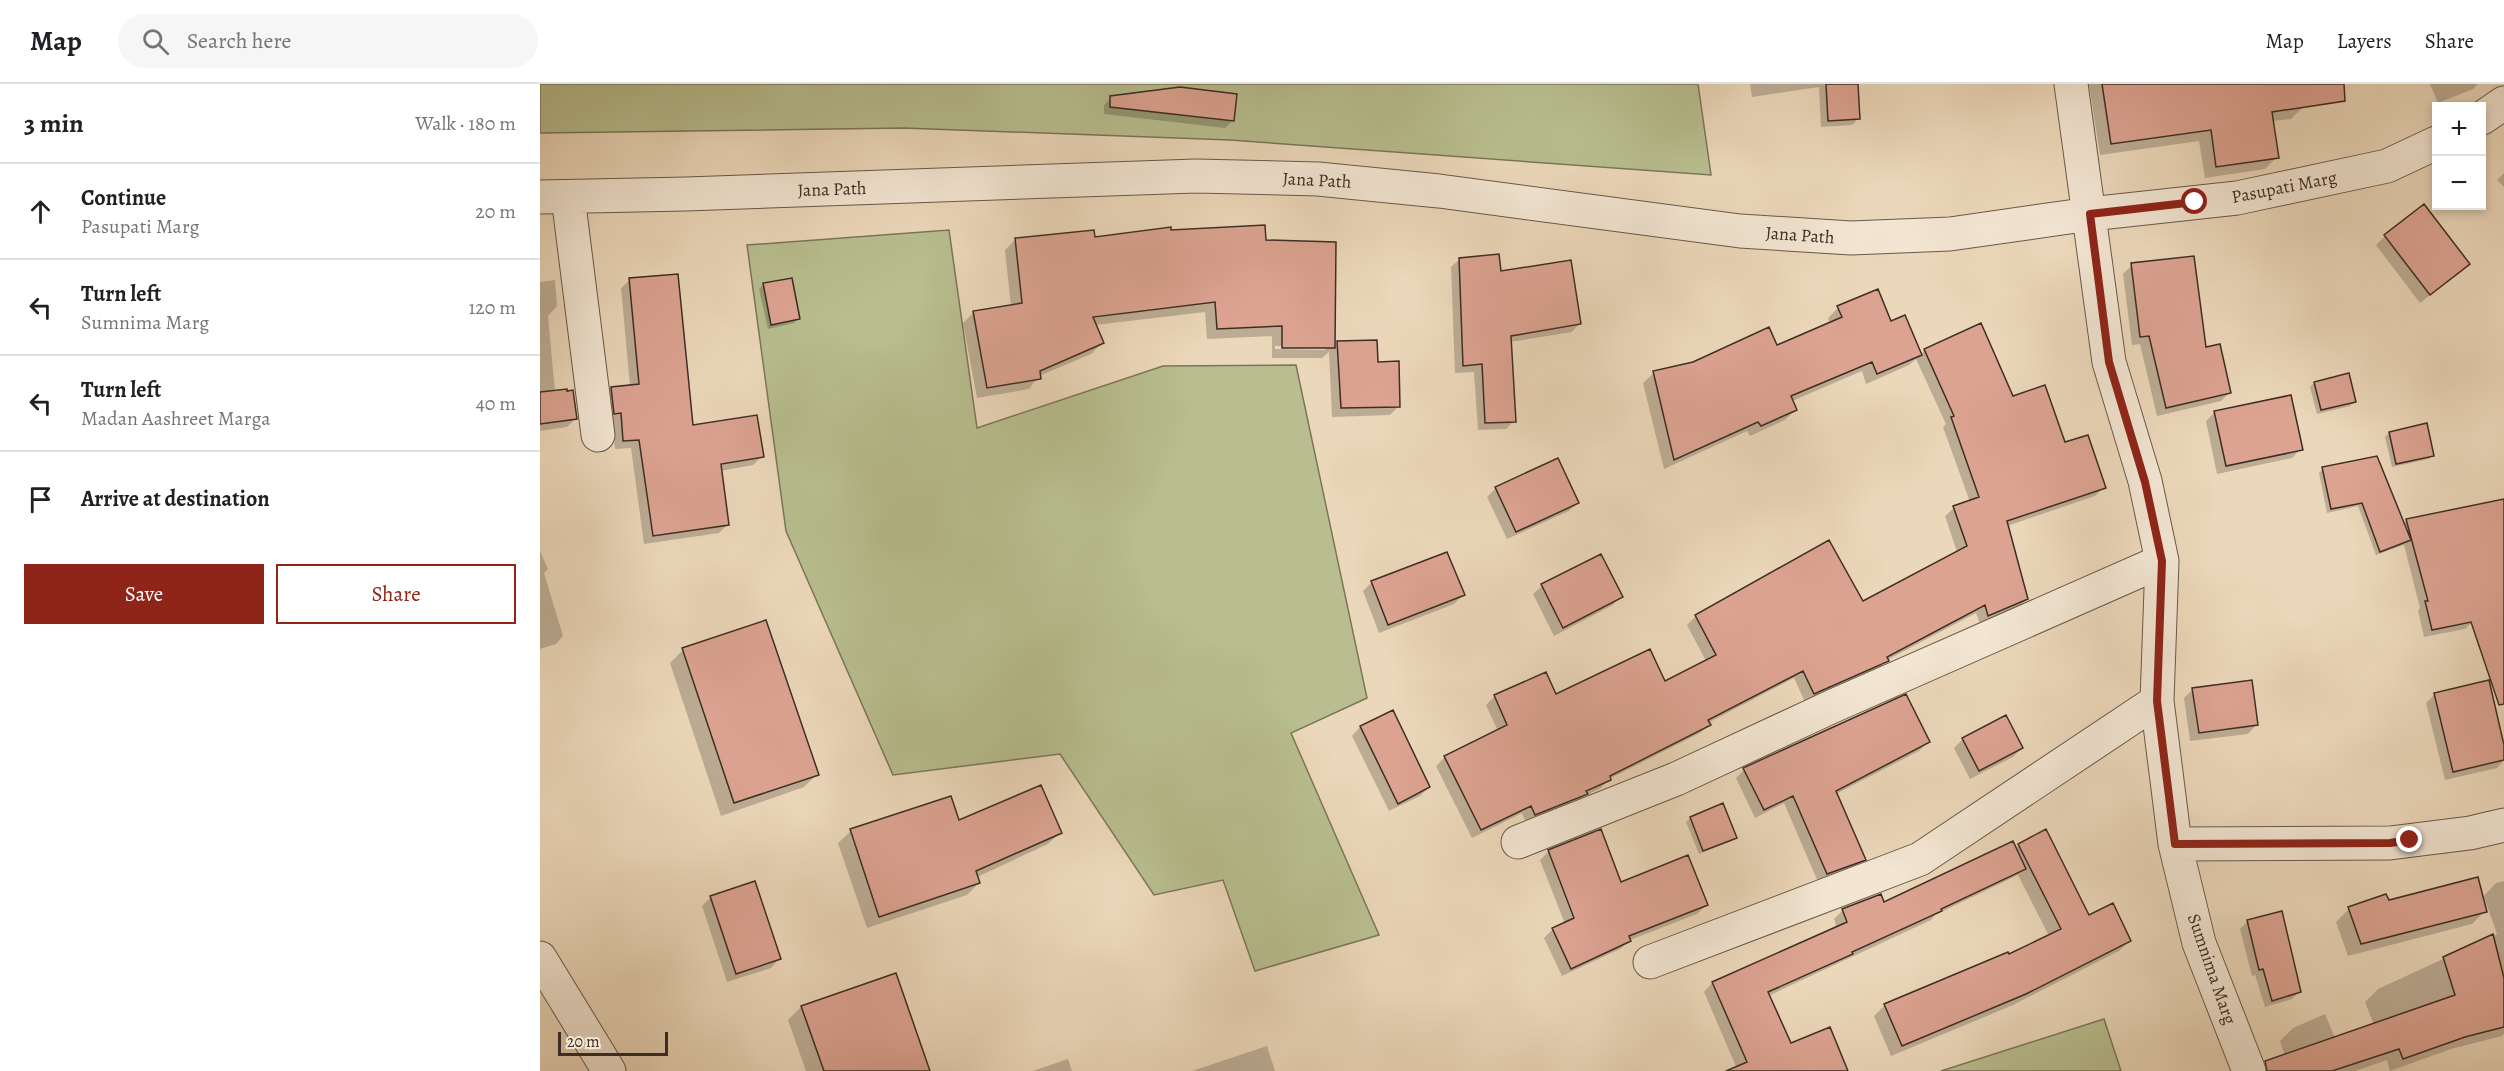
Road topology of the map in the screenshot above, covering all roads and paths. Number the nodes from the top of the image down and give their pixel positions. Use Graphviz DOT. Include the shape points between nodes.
graph roads {
  1 [pos="2071,84"];
  2 [pos="2504,104"];
  3 [pos="2486,115"];
  4 [pos="2432,145"];
  5 [pos="554,197"];
  6 [pos="2090,214"];
  7 [pos="598,435"];
  8 [pos="2162,561"];
  9 [pos="2157,701"];
  10 [pos="2504,825"];
  11 [pos="1518,842"];
  12 [pos="2175,844"];
  13 [pos="540,958"];
  14 [pos="1650,962"];
  15 [pos="609,1071"];
  16 [pos="2250,1071"];
  1 -- 6 [label="street, Sumnima Marg"];
  2 -- 3 [label="street"];
  4 -- 6 [label="street, Pasupati Marg" via="2386,166 2236,198"];
  5 -- 6 [label="street, Jana Path" via="1196,176 1329,180 1439,190 1740,231 1851,238 1950,234"];
  5 -- 7 [label="street"];
  6 -- 8 [label="street, Sumnima Marg" via="2109,362 2145,482"];
  8 -- 9 [label="street, Sumnima Marg"];
  8 -- 11 [label="street" via="1676,779"];
  9 -- 12 [label="street, Sumnima Marg"];
  9 -- 14 [label="street" via="1920,859"];
  10 -- 12 [label="street" via="2390,843"];
  12 -- 16 [label="street, Sumnima Marg" via="2199,943"];
  13 -- 15 [label="street"];
}
